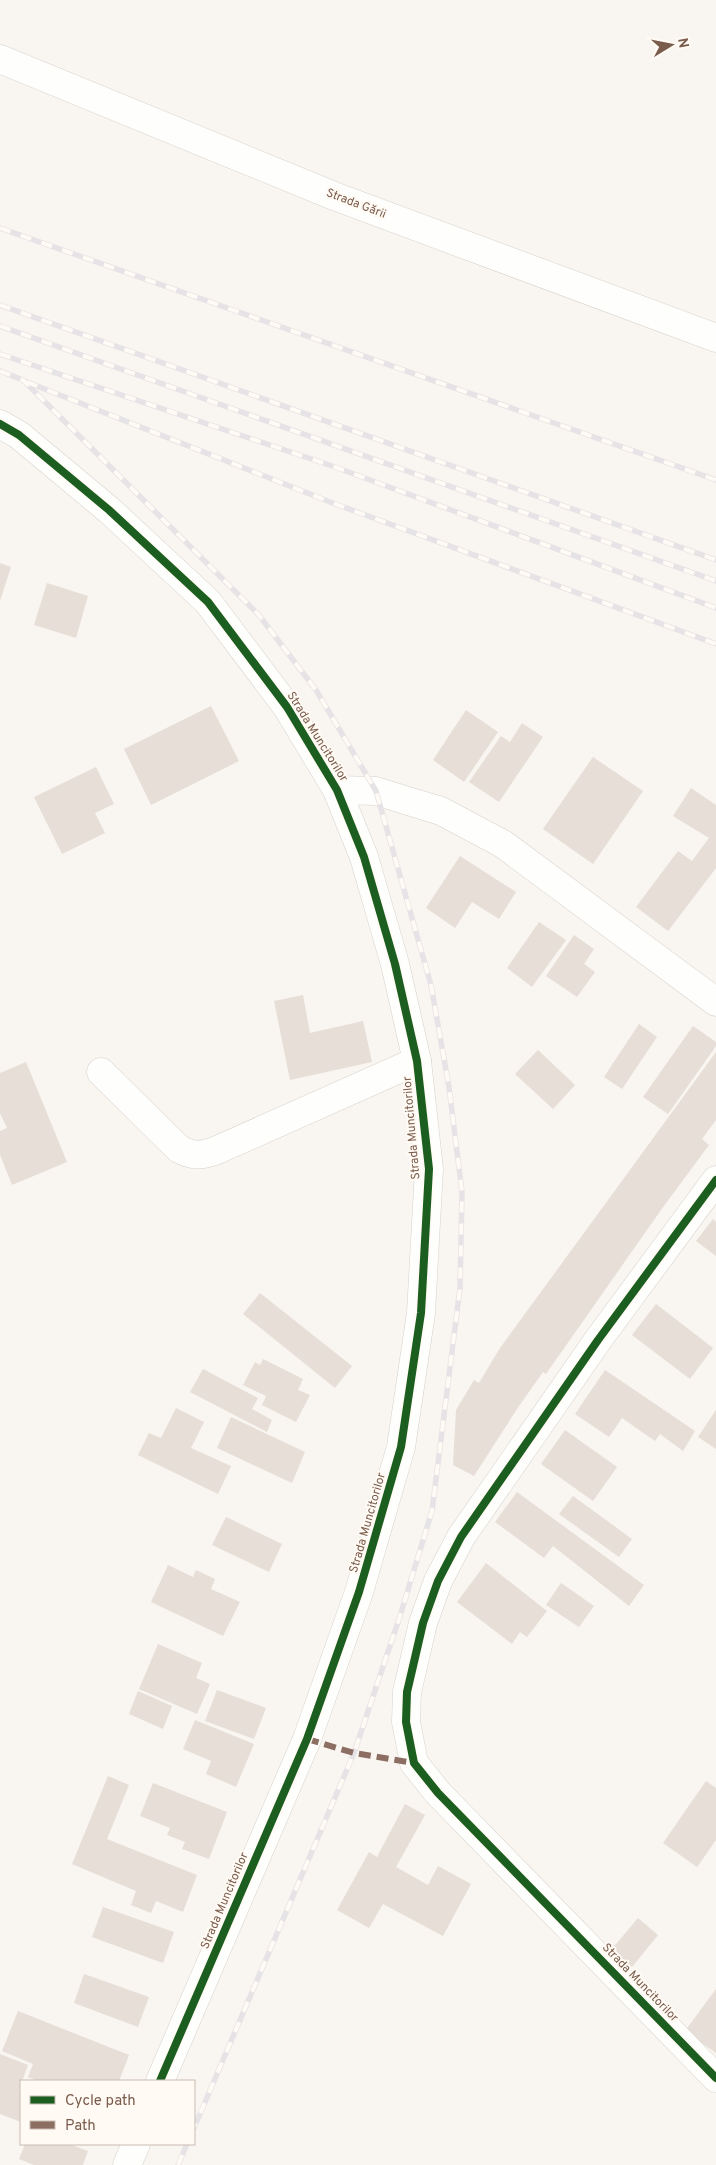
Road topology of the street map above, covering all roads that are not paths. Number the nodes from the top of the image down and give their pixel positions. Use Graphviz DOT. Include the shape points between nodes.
graph roads {
  1 [pos="0,60"];
  2 [pos="716,338"];
  3 [pos="0,424"];
  4 [pos="337,790"];
  5 [pos="716,1002"];
  6 [pos="417,1061"];
  7 [pos="101,1072"];
  8 [pos="716,1180"];
  9 [pos="716,2078"];
  10 [pos="160,2080"];
  11 [pos="136,2145"];
  12 [pos="127,2165"];
  1 -- 2 [label="street, Strada Gării" via="334,196"];
  3 -- 4 [label="street, Strada Muncitorilor" via="19,435 109,510 208,602 287,707"];
  4 -- 5 [label="street, Strada Muncitorilor" via="376,791 408,800 441,811 503,844"];
  4 -- 6 [label="street, Strada Muncitorilor" via="364,857 395,964"];
  6 -- 7 [label="street, Strada Muncitorilor" via="215,1151 191,1156 179,1149"];
  6 -- 10 [label="street, Strada Muncitorilor" via="429,1169 421,1314 401,1448 359,1592 306,1739"];
  8 -- 9 [label="street, Strada Muncitorilor" via="598,1340 462,1537 438,1581 423,1623 407,1692 406,1722 414,1763 438,1793"];
  11 -- 12 [label="street"];
}
